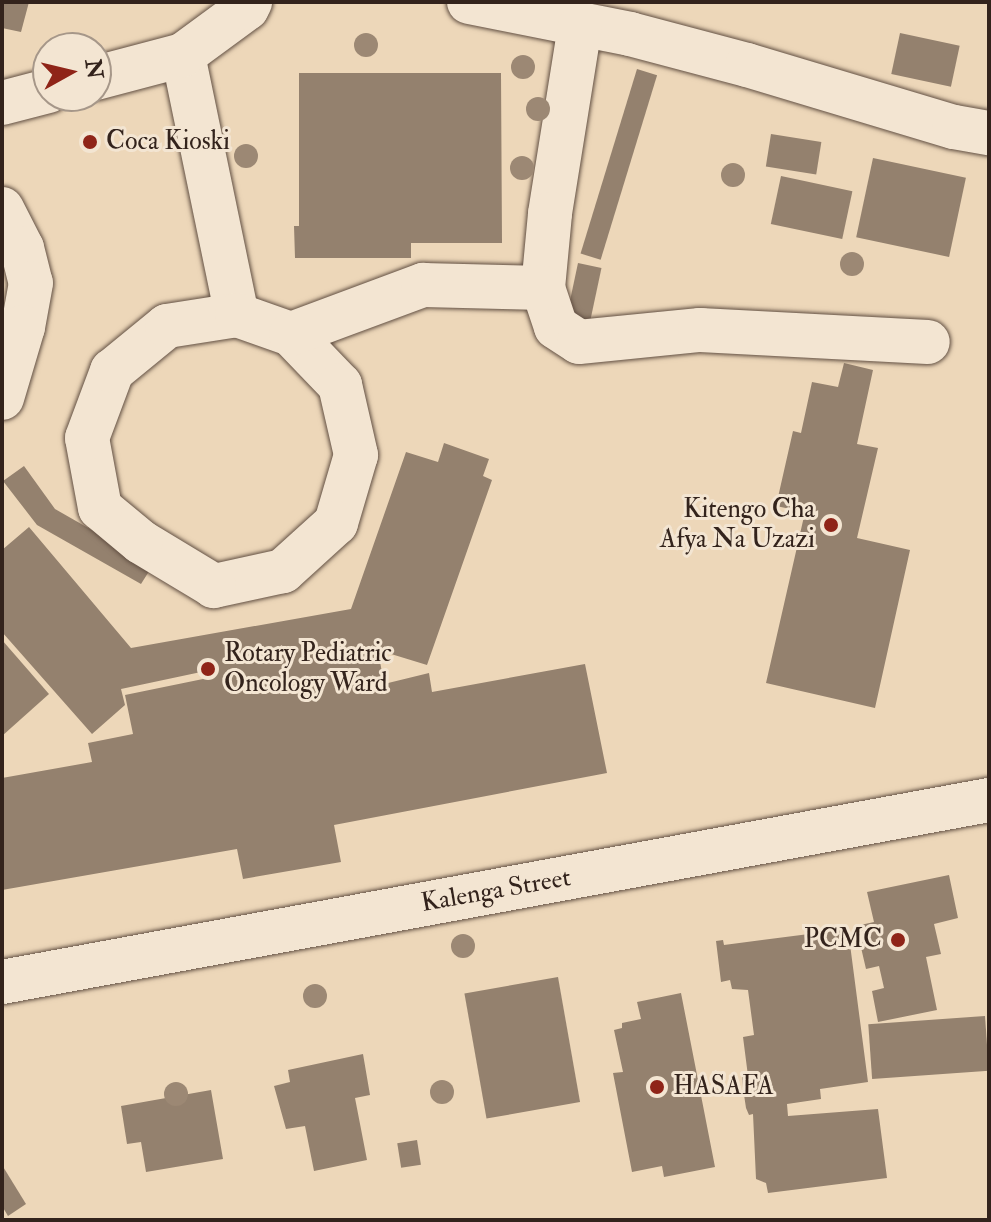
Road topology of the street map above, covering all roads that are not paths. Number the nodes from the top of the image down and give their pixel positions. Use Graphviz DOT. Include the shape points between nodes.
graph roads {
  1 [pos="250,2"];
  2 [pos="469,2"];
  3 [pos="580,26"];
  4 [pos="183,55"];
  5 [pos="112,74"];
  6 [pos="32,95"];
  7 [pos="2,103"];
  8 [pos="989,133"];
  9 [pos="2,209"];
  10 [pos="543,288"];
  11 [pos="237,315"];
  12 [pos="291,334"];
  13 [pos="928,342"];
  14 [pos="2,398"];
  15 [pos="989,800"];
  16 [pos="2,982"];
  1 -- 4 [label="street"];
  2 -- 3 [label="street"];
  3 -- 8 [label="street" via="688,49"];
  3 -- 10 [label="street"];
  4 -- 5 [label="street"];
  4 -- 11 [label="street"];
  6 -- 7 [label="street"];
  9 -- 14 [label="street" via="22,248 31,283"];
  10 -- 12 [label="street" via="423,285"];
  10 -- 13 [label="street" via="556,327 579,342 700,330"];
  11 -- 12 [label="street"];
  11 -- 12 [label="street" via="167,326 112,371 87,438 100,508 141,542 214,586 283,571 336,523 356,455 340,385"];
  15 -- 16 [label="street, Kalenga Street"];
}
